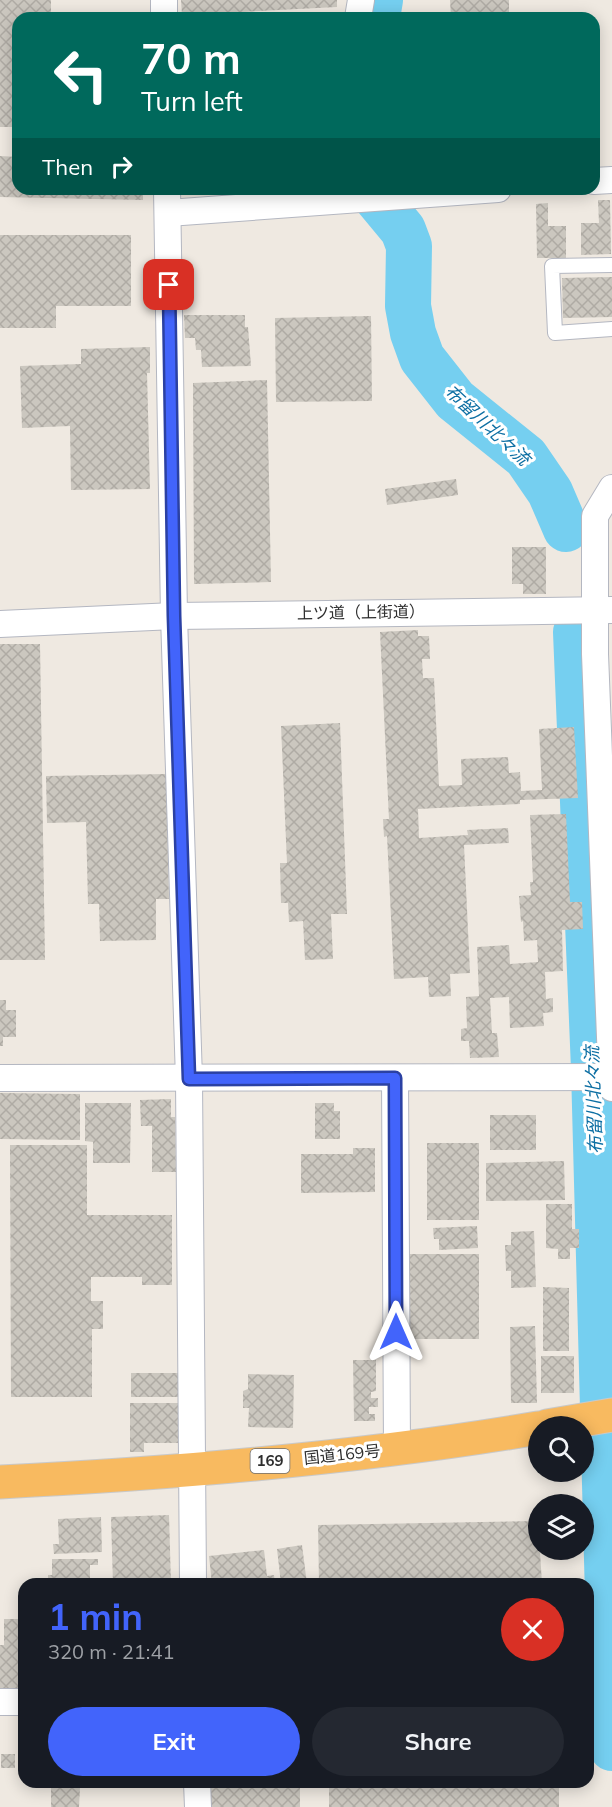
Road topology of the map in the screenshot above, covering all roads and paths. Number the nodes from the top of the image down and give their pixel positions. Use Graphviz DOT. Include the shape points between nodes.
graph roads {
  1 [pos="425,195"];
  2 [pos="348,196"];
  3 [pos="167,201"];
  4 [pos="612,265"];
  5 [pos="612,329"];
  6 [pos="612,488"];
  7 [pos="604,610"];
  8 [pos="174,616"];
  9 [pos="0,624"];
  10 [pos="0,1078"];
  11 [pos="395,1078"];
  12 [pos="189,1079"];
  13 [pos="604,1079"];
  14 [pos="528,1430"];
  15 [pos="397,1448"];
  16 [pos="193,1468"];
  17 [pos="0,1482"];
  18 [pos="193,1578"];
  19 [pos="0,1702"];
  20 [pos="18,1702"];
  21 [pos="197,1788"];
  22 [pos="198,1807"];
  1 -- 2 [label="street"];
  2 -- 3 [label="street"];
  3 -- 8 [label="street"];
  4 -- 5 [label="lane" via="552,266 555,333"];
  6 -- 7 [label="street" via="595,516"];
  7 -- 8 [label="street, 上ツ道（上街道）"];
  7 -- 13 [label="street" via="595,654"];
  8 -- 9 [label="street, 上ツ道（上街道）"];
  8 -- 12 [label="street"];
  10 -- 12 [label="street"];
  11 -- 12 [label="street"];
  11 -- 13 [label="street"];
  11 -- 15 [label="street"];
  12 -- 16 [label="street"];
  14 -- 15 [label="highway, 国道169号 / 169"];
  15 -- 16 [label="highway, 国道169号 / 169"];
  16 -- 17 [label="highway, 国道169号 / 169"];
  16 -- 18 [label="street"];
  19 -- 20 [label="street"];
  21 -- 22 [label="street"];
}
